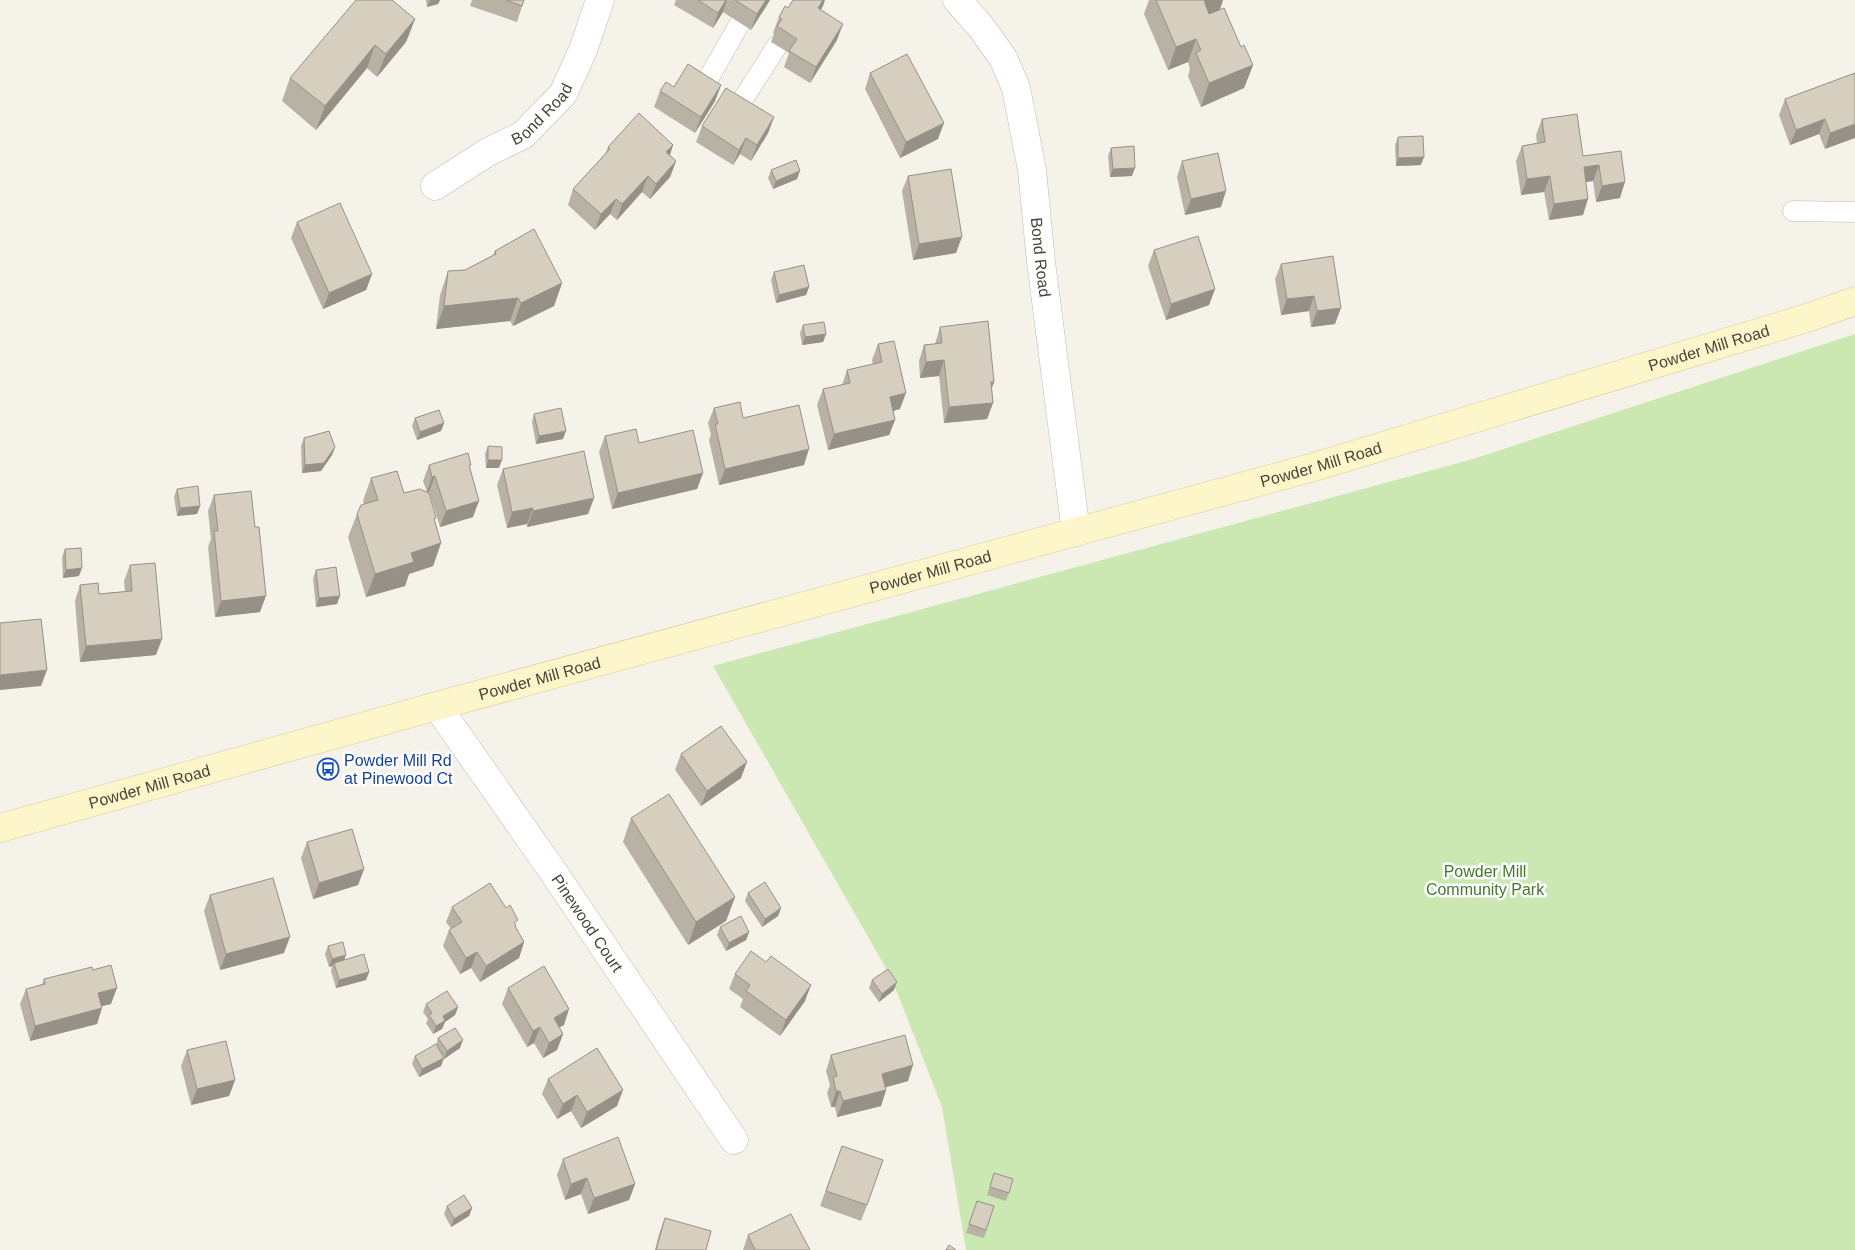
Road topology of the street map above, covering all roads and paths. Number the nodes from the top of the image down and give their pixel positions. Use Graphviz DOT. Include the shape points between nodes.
graph roads {
  1 [pos="600,0"];
  2 [pos="956,0"];
  3 [pos="740,23"];
  4 [pos="777,46"];
  5 [pos="703,88"];
  6 [pos="736,110"];
  7 [pos="435,186"];
  8 [pos="1793,211"];
  9 [pos="1855,212"];
  10 [pos="1855,301"];
  11 [pos="1076,532"];
  12 [pos="437,706"];
  13 [pos="0,828"];
  14 [pos="734,1140"];
  1 -- 7 [label="street, Bond Road" via="563,94 523,135 488,152"];
  2 -- 11 [label="street, Bond Road" via="1003,58 1016,88 1032,170"];
  3 -- 5 [label="lane"];
  4 -- 6 [label="lane"];
  8 -- 9 [label="lane"];
  10 -- 11 [label="main road, Powder Mill Road" via="1314,467"];
  11 -- 12 [label="main road, Powder Mill Road"];
  12 -- 13 [label="main road, Powder Mill Road"];
  12 -- 14 [label="street, Pinewood Court"];
}
